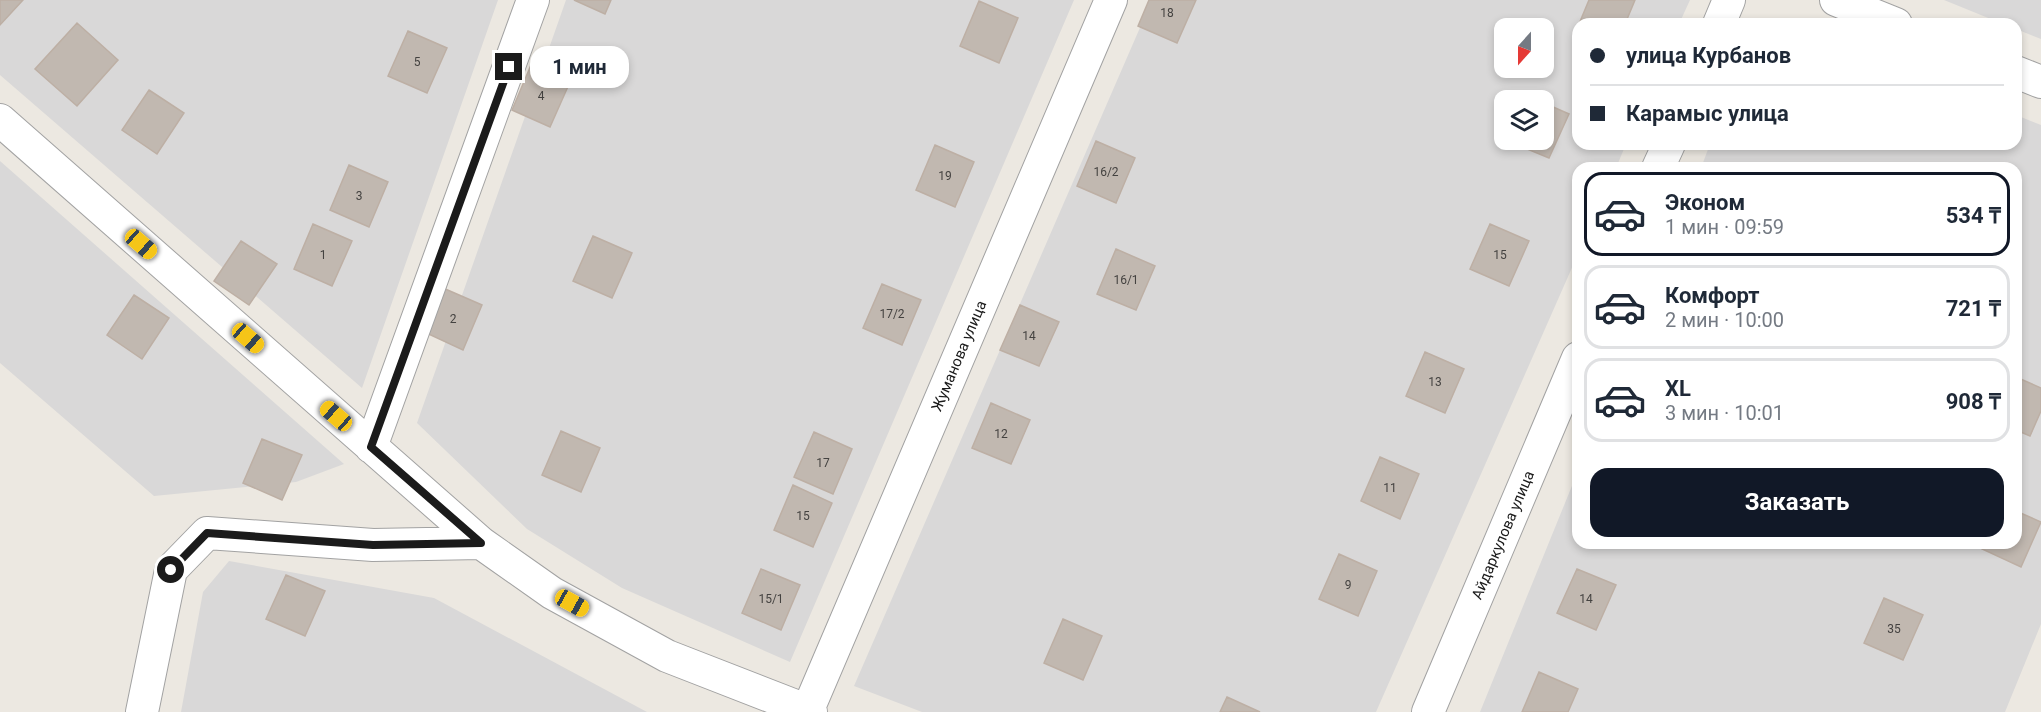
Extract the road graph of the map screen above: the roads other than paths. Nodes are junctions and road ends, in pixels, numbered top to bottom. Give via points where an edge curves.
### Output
1 (533, 0) edge
2 (1111, 0) edge
3 (1729, 0) edge
4 (1836, 0) edge
5 (1722, 18) edge
6 (1881, 18) edge
7 (2022, 74) edge
8 (2041, 82) edge
9 (0, 120) edge
10 (1572, 372) edge
11 (371, 447) junction
12 (481, 543) junction
13 (142, 712) edge
14 (808, 712) edge
15 (1428, 712) edge

1 - 11 street
2 - 14 street, Жуманова улица
3 - 5 street
4 - 6 street
7 - 8 street
9 - 11 street
10 - 15 street, Айдаркулова улица
11 - 12 street
12 - 13 street via 373,545 207,533 171,570
12 - 14 street via 552,593 667,656

